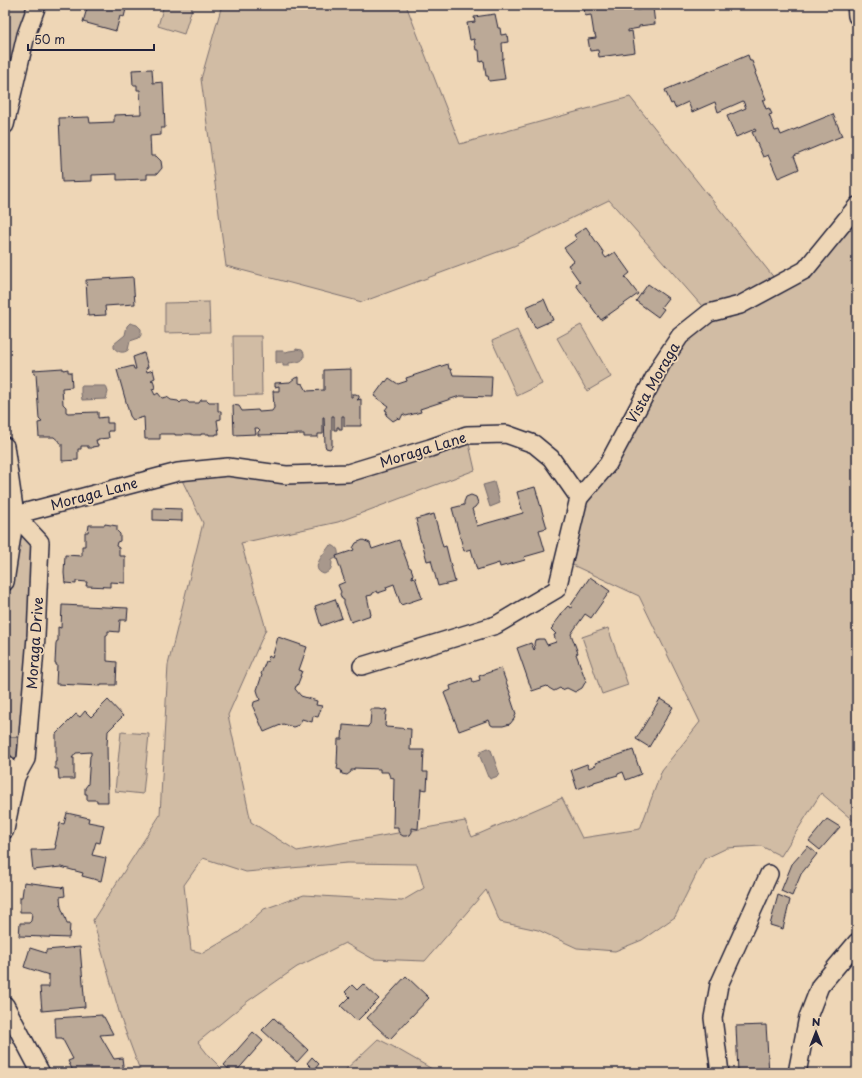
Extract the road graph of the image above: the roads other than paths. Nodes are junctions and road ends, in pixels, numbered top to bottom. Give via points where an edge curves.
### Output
1 (37, 5) edge
2 (856, 5) edge
3 (857, 16) edge
4 (5, 125) edge
5 (857, 206) edge
6 (5, 446) edge
7 (579, 498) junction
8 (15, 515) junction
9 (5, 582) edge
10 (362, 666) dead end
11 (5, 763) edge
12 (16, 778) junction
13 (5, 830) edge
14 (769, 874) dead end
15 (857, 942) edge
16 (5, 1005) edge
17 (41, 1073) edge
18 (720, 1073) edge
19 (797, 1073) edge

1 - 4 street via 26,35
2 - 3 street
5 - 7 street, Vista Moraga via 805,270 740,305 709,313 680,336 608,464
6 - 8 street
7 - 8 street, Moraga Lane via 551,458 534,444 506,434 467,436 348,473 286,475 228,467 178,472
7 - 10 street via 557,589 496,625
8 - 9 street
8 - 12 street, Moraga Drive via 40,542 36,637 26,759
11 - 12 street
12 - 13 street, Moraga Drive
14 - 18 street via 719,985 713,1018
15 - 19 street via 820,986 808,1017
16 - 17 street

